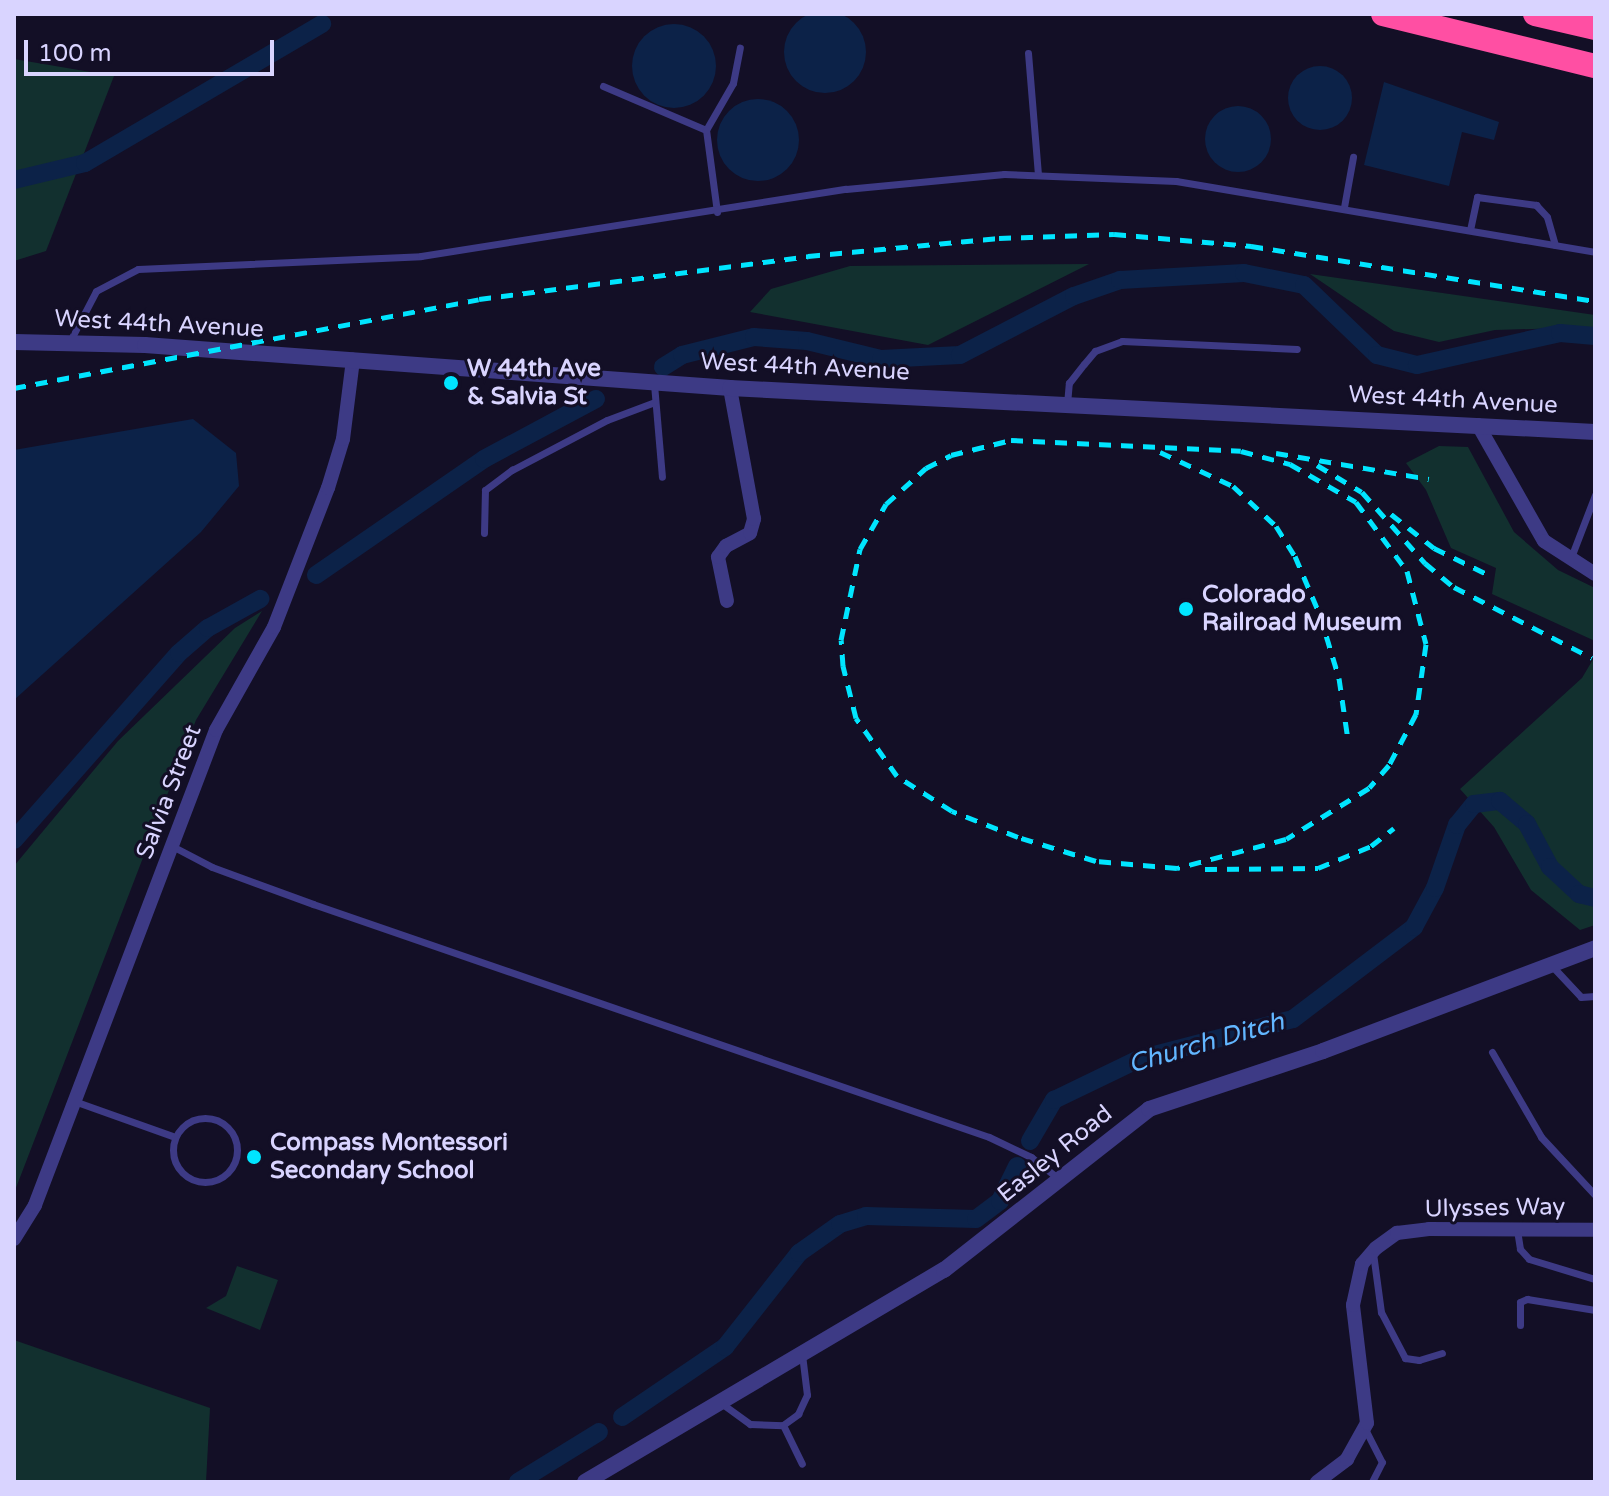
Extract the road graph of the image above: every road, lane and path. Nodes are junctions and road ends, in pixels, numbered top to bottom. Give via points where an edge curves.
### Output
1 (1383, 14) edge
2 (1535, 14) edge
3 (1595, 28) edge
4 (740, 48) dead end
5 (1028, 53) dead end
6 (1595, 66) edge
7 (603, 86) dead end
8 (706, 130) junction
9 (1353, 157) dead end
10 (1038, 175) junction
11 (1344, 207) junction
12 (717, 212) junction
13 (1470, 230) junction
14 (1555, 245) junction
15 (1595, 252) edge
16 (14, 342) edge
17 (69, 342) junction
18 (1297, 349) dead end
19 (353, 360) junction
20 (652, 382) junction
21 (730, 388) junction
22 (655, 402) junction
23 (1067, 404) junction
24 (1478, 425) junction
25 (1595, 432) edge
26 (662, 477) dead end
27 (1595, 495) edge
28 (484, 533) dead end
29 (1570, 560) junction
30 (1595, 574) edge
31 (727, 601) dead end
32 (172, 846) junction
33 (1595, 948) edge
34 (1550, 964) junction
35 (1595, 996) edge
36 (1492, 1052) dead end
37 (74, 1101) junction
38 (175, 1137) junction
39 (1060, 1181) junction
40 (1595, 1195) edge
41 (1517, 1230) junction
42 (1595, 1230) edge
43 (14, 1239) edge
44 (1373, 1252) junction
45 (1595, 1279) edge
46 (1595, 1310) edge
47 (1520, 1325) dead end
48 (802, 1352) junction
49 (1442, 1353) dead end
50 (719, 1401) junction
51 (783, 1425) junction
52 (1365, 1429) junction
53 (802, 1464) dead end
54 (585, 1482) edge
55 (1317, 1482) edge
56 (1372, 1482) edge

1 - 6 highway
2 - 3 highway
4 - 8 lane via 733,83
5 - 10 lane
7 - 8 lane
8 - 12 lane
9 - 11 lane
10 - 11 lane via 1176,181
10 - 12 lane via 861,187
11 - 13 lane
12 - 17 lane via 421,256 138,269 96,291
13 - 14 lane
13 - 14 lane via 1477,197 1536,205 1547,217
14 - 15 lane
16 - 17 street, West 44th Avenue
17 - 19 street, West 44th Avenue
18 - 23 lane via 1122,341 1095,351 1069,383
19 - 20 street, West 44th Avenue
19 - 32 street, Salvia Street via 343,439 328,488 274,627 222,717
20 - 21 street, West 44th Avenue
20 - 22 lane
21 - 23 street, West 44th Avenue
21 - 31 street via 754,519 750,533 718,557
22 - 26 lane
22 - 28 lane via 593,427 485,490
23 - 24 street, West 44th Avenue
24 - 25 street, West 44th Avenue
24 - 29 street via 1544,541
27 - 29 lane
29 - 30 street
32 - 37 street, Salvia Street
32 - 39 lane via 212,867 313,904 968,1129 1031,1157
33 - 34 street, Easley Road
34 - 35 lane via 1581,997
34 - 39 street, Easley Road via 1323,1051 1149,1109
36 - 40 lane via 1541,1137
37 - 38 lane
37 - 43 street, Salvia Street via 35,1205
38 - 38 lane via 176,1163 192,1179 219,1179 236,1160 236,1138 216,1119 190,1121
39 - 48 street, Easley Road via 944,1270
41 - 42 street, Ulysses Way
41 - 44 street, Ulysses Way via 1397,1233
41 - 45 lane via 1520,1249 1529,1259
44 - 49 lane via 1381,1312 1405,1358
44 - 52 street via 1362,1264 1353,1305 1367,1403
46 - 47 lane via 1527,1299 1520,1302
48 - 50 street, Easley Road
48 - 51 lane via 807,1395 798,1414
50 - 51 lane via 750,1424
50 - 54 street, Easley Road
51 - 53 lane
52 - 55 street via 1347,1459
52 - 56 lane via 1382,1462

